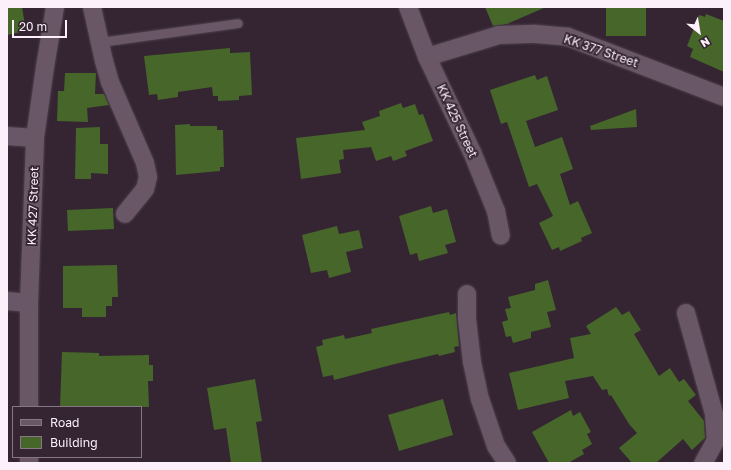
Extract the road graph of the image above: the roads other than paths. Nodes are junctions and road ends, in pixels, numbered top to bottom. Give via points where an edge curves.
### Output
1 (56, 7) edge
2 (92, 7) edge
3 (408, 7) edge
4 (238, 23) dead end
5 (100, 42) junction
6 (427, 57) junction
7 (724, 97) edge
8 (7, 136) edge
9 (35, 138) junction
10 (125, 214) dead end
11 (501, 236) dead end
12 (467, 294) dead end
13 (7, 301) edge
14 (29, 303) junction
15 (686, 313) dead end
16 (29, 406) edge
17 (507, 463) edge
18 (703, 463) edge

1 - 9 street, KK 427 Street
2 - 5 street
3 - 6 street, KK 425 Street
4 - 5 lane
5 - 10 street via 110,82 145,163 148,177 145,188
6 - 7 street, KK 377 Street via 499,35 536,34 568,37
6 - 11 street, KK 425 Street via 472,152 496,211
8 - 9 street
9 - 14 street, KK 427 Street
12 - 17 street via 467,319 480,399 496,446
13 - 14 street
14 - 16 street, KK 427 Street
15 - 18 street via 714,414 716,440

